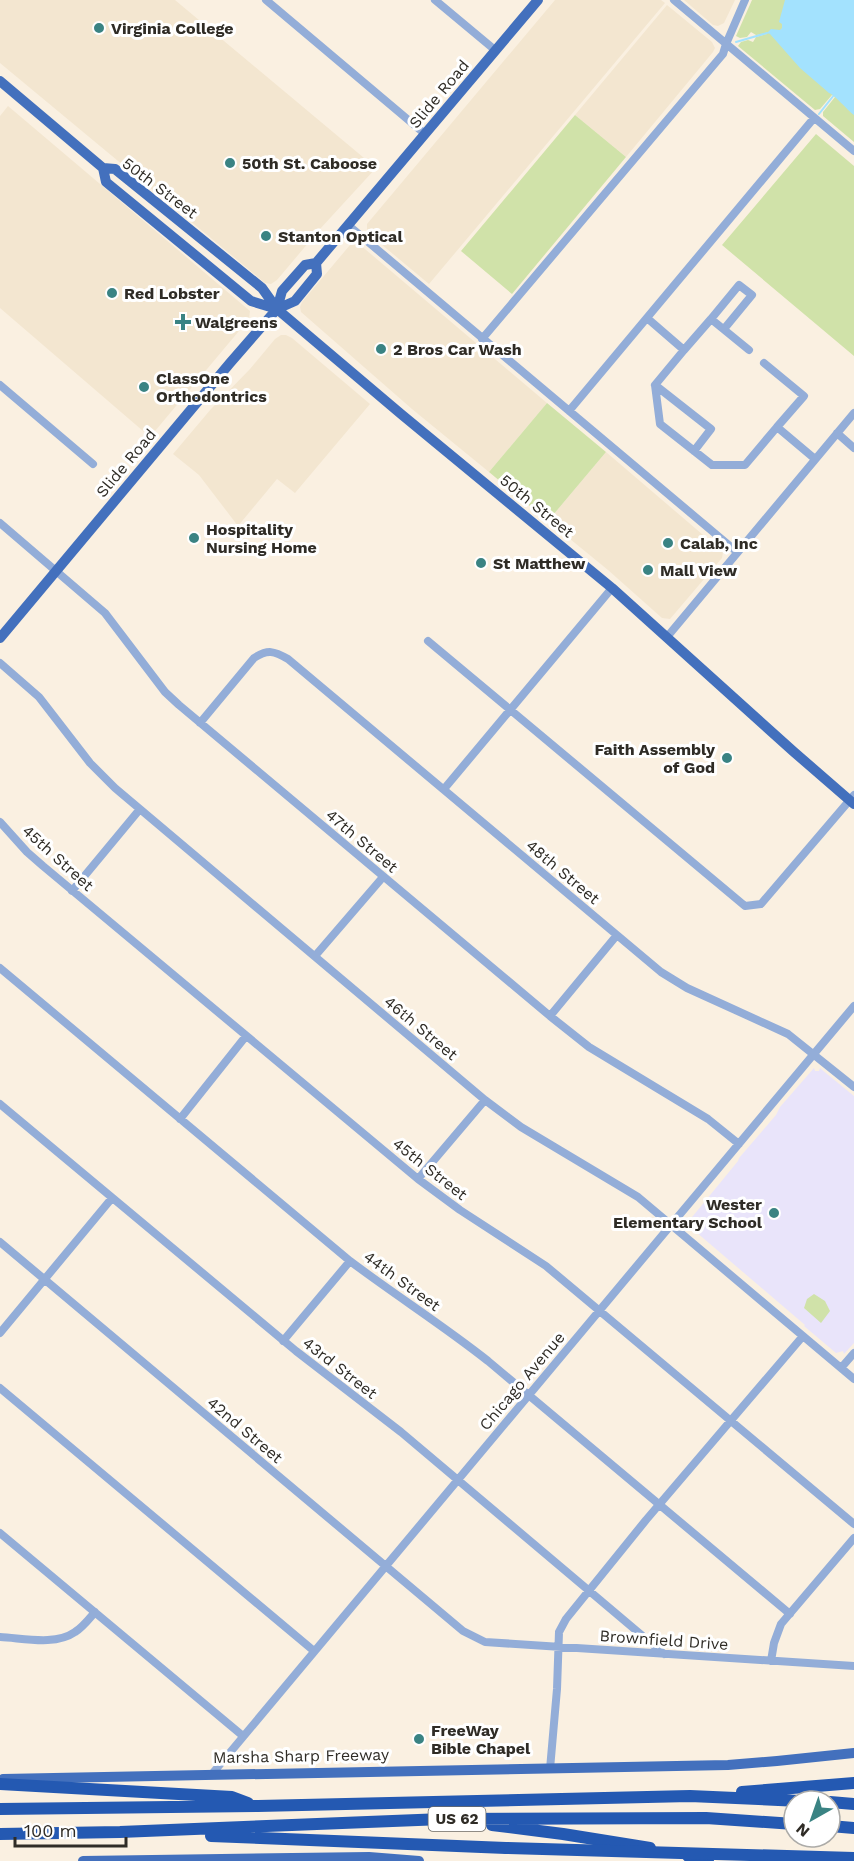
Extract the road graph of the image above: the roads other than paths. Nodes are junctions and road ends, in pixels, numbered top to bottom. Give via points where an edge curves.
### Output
1 (266, 0) edge
2 (435, 0) edge
3 (538, 0) edge
4 (674, 0) edge
5 (745, 0) edge
6 (726, 44) junction
7 (495, 50) junction
8 (0, 81) edge
9 (814, 118) junction
10 (425, 134) junction
11 (854, 151) edge
12 (103, 168) junction
13 (348, 225) junction
14 (316, 263) junction
15 (277, 309) junction
16 (647, 318) junction
17 (711, 319) junction
18 (724, 329) junction
19 (483, 339) junction
20 (684, 350) junction
21 (749, 350) dead end
22 (764, 363) dead end
23 (0, 385) edge
24 (655, 385) junction
25 (568, 411) junction
26 (854, 413) edge
27 (777, 427) junction
28 (837, 433) junction
29 (854, 447) edge
30 (694, 451) junction
31 (815, 459) junction
32 (93, 464) dead end
33 (0, 523) edge
34 (737, 552) junction
35 (56, 571) junction
36 (612, 588) junction
37 (667, 637) junction
38 (0, 638) edge
39 (428, 641) dead end
40 (0, 663) edge
41 (510, 710) junction
42 (200, 723) junction
43 (444, 789) junction
44 (852, 800) edge
45 (140, 809) junction
46 (0, 822) edge
47 (383, 877) junction
48 (72, 891) junction
49 (617, 935) junction
50 (315, 956) junction
51 (1, 970) edge
52 (854, 1006) edge
53 (550, 1017) junction
54 (246, 1036) junction
55 (814, 1054) junction
56 (854, 1088) edge
57 (485, 1100) junction
58 (0, 1104) edge
59 (180, 1119) junction
60 (739, 1144) junction
61 (418, 1179) junction
62 (112, 1198) junction
63 (671, 1224) junction
64 (0, 1242) edge
65 (350, 1261) junction
66 (45, 1280) junction
67 (599, 1310) junction
68 (0, 1333) edge
69 (803, 1336) junction
70 (283, 1341) junction
71 (854, 1353) edge
72 (841, 1368) junction
73 (854, 1379) edge
74 (0, 1388) edge
75 (528, 1395) junction
76 (731, 1421) junction
77 (457, 1480) junction
78 (660, 1505) junction
79 (854, 1524) edge
80 (0, 1533) edge
81 (854, 1538) edge
82 (386, 1566) junction
83 (589, 1591) junction
84 (96, 1612) junction
85 (790, 1614) junction
86 (0, 1637) edge
87 (473, 1637) joint
88 (559, 1647) junction
89 (314, 1651) junction
90 (664, 1654) junction
91 (771, 1661) junction
92 (854, 1666) edge
93 (243, 1736) junction
94 (854, 1753) edge
95 (550, 1769) junction
96 (212, 1774) junction
97 (0, 1781) edge
98 (854, 1783) edge
99 (690, 1796) junction
100 (782, 1800) edge
101 (258, 1806) junction
102 (0, 1809) edge
103 (443, 1819) junction
104 (782, 1823) edge
105 (120, 1832) junction
106 (0, 1834) edge
107 (854, 1858) edge
108 (82, 1861) edge
109 (419, 1861) edge
110 (708, 1861) edge

1 - 10 street
2 - 7 street
3 - 7 main road, Slide Road
4 - 6 street
5 - 6 street
6 - 9 street
6 - 19 street via 723,54
7 - 10 main road, Slide Road
8 - 12 main road, 50th Street
9 - 11 street
9 - 16 street
10 - 13 main road, Slide Road
12 - 15 main road, 50th Street via 115,169 196,234 262,288
12 - 15 main road, 50th Street via 106,182 251,301
13 - 14 main road, Slide Road
13 - 19 street
14 - 15 main road, Slide Road via 305,264 282,291
14 - 15 main road, Slide Road via 317,274 295,302
15 - 35 main road, Slide Road
15 - 36 main road, 50th Street
16 - 20 street
16 - 25 street
17 - 18 street
17 - 18 street via 739,285 752,296
17 - 20 street
18 - 21 street
19 - 25 street
20 - 24 street
22 - 27 street via 804,396
23 - 32 street
24 - 30 street via 660,424
24 - 30 street via 711,429
25 - 34 street
26 - 28 street
27 - 30 street via 745,465 712,465
27 - 31 street
28 - 29 street
28 - 31 street
31 - 34 street
33 - 35 street, 47th Street
34 - 37 street
35 - 38 main road, Slide Road
35 - 42 street, 47th Street via 105,613 165,692
36 - 37 main road, 50th Street
36 - 41 street
37 - 44 main road, 50th Street via 797,756
39 - 41 street
40 - 45 street, 46th Street via 39,697 100,775
41 - 43 street
41 - 44 street via 745,906 761,904
42 - 43 street, 48th Street via 254,658 264,652 279,654
42 - 47 street, 47th Street
43 - 49 street, 48th Street
45 - 48 street
45 - 50 street, 46th Street
46 - 48 street, 45th Street
47 - 50 street
47 - 53 street, 47th Street
48 - 54 street, 45th Street
49 - 53 street
49 - 55 street, 48th Street via 675,981 788,1034
50 - 57 street, 46th Street
51 - 59 street, 44th Street
52 - 55 street, Chicago Avenue
53 - 60 street, 47th Street via 589,1047 708,1119
54 - 59 street
54 - 61 street, 45th Street
55 - 56 street, 48th Street
55 - 60 street, Chicago Avenue
57 - 61 street
57 - 63 street, 46th Street via 521,1127 638,1197
58 - 62 street, 43rd Street
59 - 65 street, 44th Street
60 - 63 street, Chicago Avenue
61 - 67 street, 45th Street via 546,1266
62 - 66 street
62 - 70 street, 43rd Street
63 - 67 street, Chicago Avenue
63 - 69 street, 46th Street
64 - 66 street, 42nd Street
65 - 70 street
65 - 75 street, 44th Street via 462,1341
66 - 68 street
66 - 82 street, 42nd Street
67 - 75 street, Chicago Avenue
67 - 76 street, 45th Street
69 - 72 street, 46th Street
69 - 76 street
70 - 77 street, 43rd Street
71 - 72 street
72 - 73 street, 46th Street
74 - 89 street
75 - 77 street, Chicago Avenue
75 - 78 street, 44th Street
76 - 78 street
76 - 79 street, 45th Street
77 - 82 street, Chicago Avenue
77 - 83 street, 43rd Street
78 - 83 street
78 - 85 street, 44th Street
80 - 84 street
81 - 85 street
82 - 87 street, 42nd Street
82 - 89 street, Chicago Avenue
83 - 88 street via 559,1632
83 - 90 street, 43rd Street
84 - 86 street via 66,1636
84 - 93 street
85 - 91 street via 776,1634
87 - 88 street, Brownfield Drive via 485,1642
88 - 90 street, Brownfield Drive
88 - 95 street
89 - 93 street, Chicago Avenue
90 - 91 street, Brownfield Drive
91 - 92 street, Brownfield Drive
93 - 96 street, Chicago Avenue
94 - 95 main road, Marsha Sharp Freeway via 728,1765
95 - 96 main road, Marsha Sharp Freeway
96 - 97 main road, Marsha Sharp Freeway
97 - 101 highway via 232,1797
98 - 99 highway
99 - 100 highway, US 62
99 - 101 highway, US 62
101 - 102 highway, US 62
103 - 104 highway, US 62 via 706,1818
103 - 105 highway, US 62
103 - 110 highway via 563,1834
105 - 106 highway, US 62
105 - 107 highway, bridge
108 - 109 main road via 357,1857

